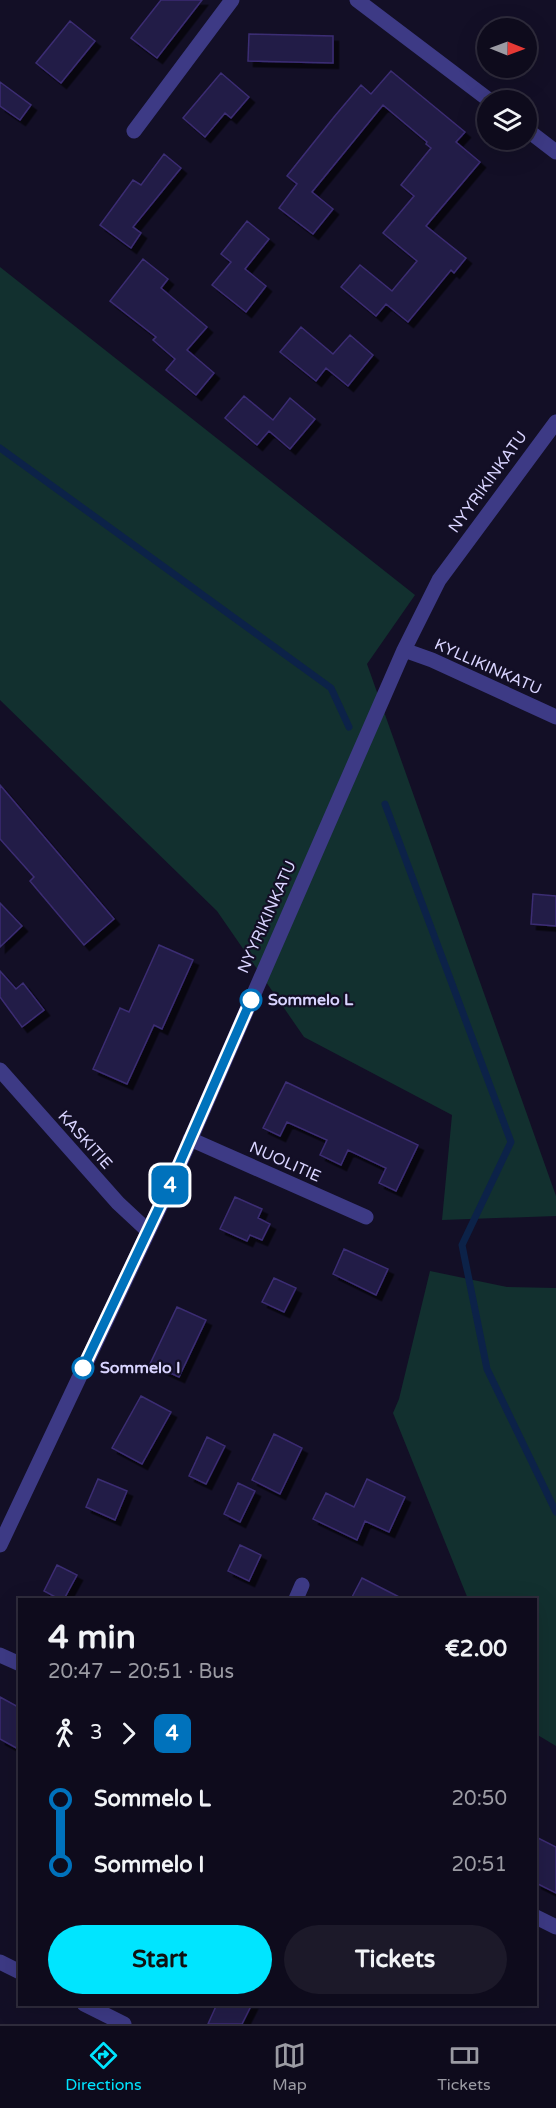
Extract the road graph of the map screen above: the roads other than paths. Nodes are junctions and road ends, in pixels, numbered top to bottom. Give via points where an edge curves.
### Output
1 (232, 0) edge
2 (357, 0) edge
3 (477, 91) edge
4 (134, 131) dead end
5 (537, 137) edge
6 (556, 152) edge
7 (556, 422) edge
8 (404, 650) junction
9 (556, 717) edge
10 (0, 1070) edge
11 (190, 1139) junction
12 (366, 1217) dead end
13 (147, 1230) junction
14 (6, 1516) edge
15 (0, 1545) edge
16 (0, 1655) edge
17 (18, 1663) edge
18 (537, 1918) edge
19 (556, 1927) edge
20 (0, 1962) edge
21 (18, 1971) edge
22 (88, 2006) edge
23 (124, 2024) edge

1 - 4 street
2 - 3 street
5 - 6 street
7 - 8 street, NYYRIKINKATU via 439,580
8 - 9 street, KYLLIKINKATU
8 - 11 street, NYYRIKINKATU
10 - 13 street, KASKITIE via 118,1203
11 - 12 street, NUOLITIE
11 - 13 street, NYYRIKINKATU
13 - 14 street, NYYRIKINKATU
14 - 15 street, NYYRIKINKATU
16 - 17 street
18 - 19 street
20 - 21 street
22 - 23 street

